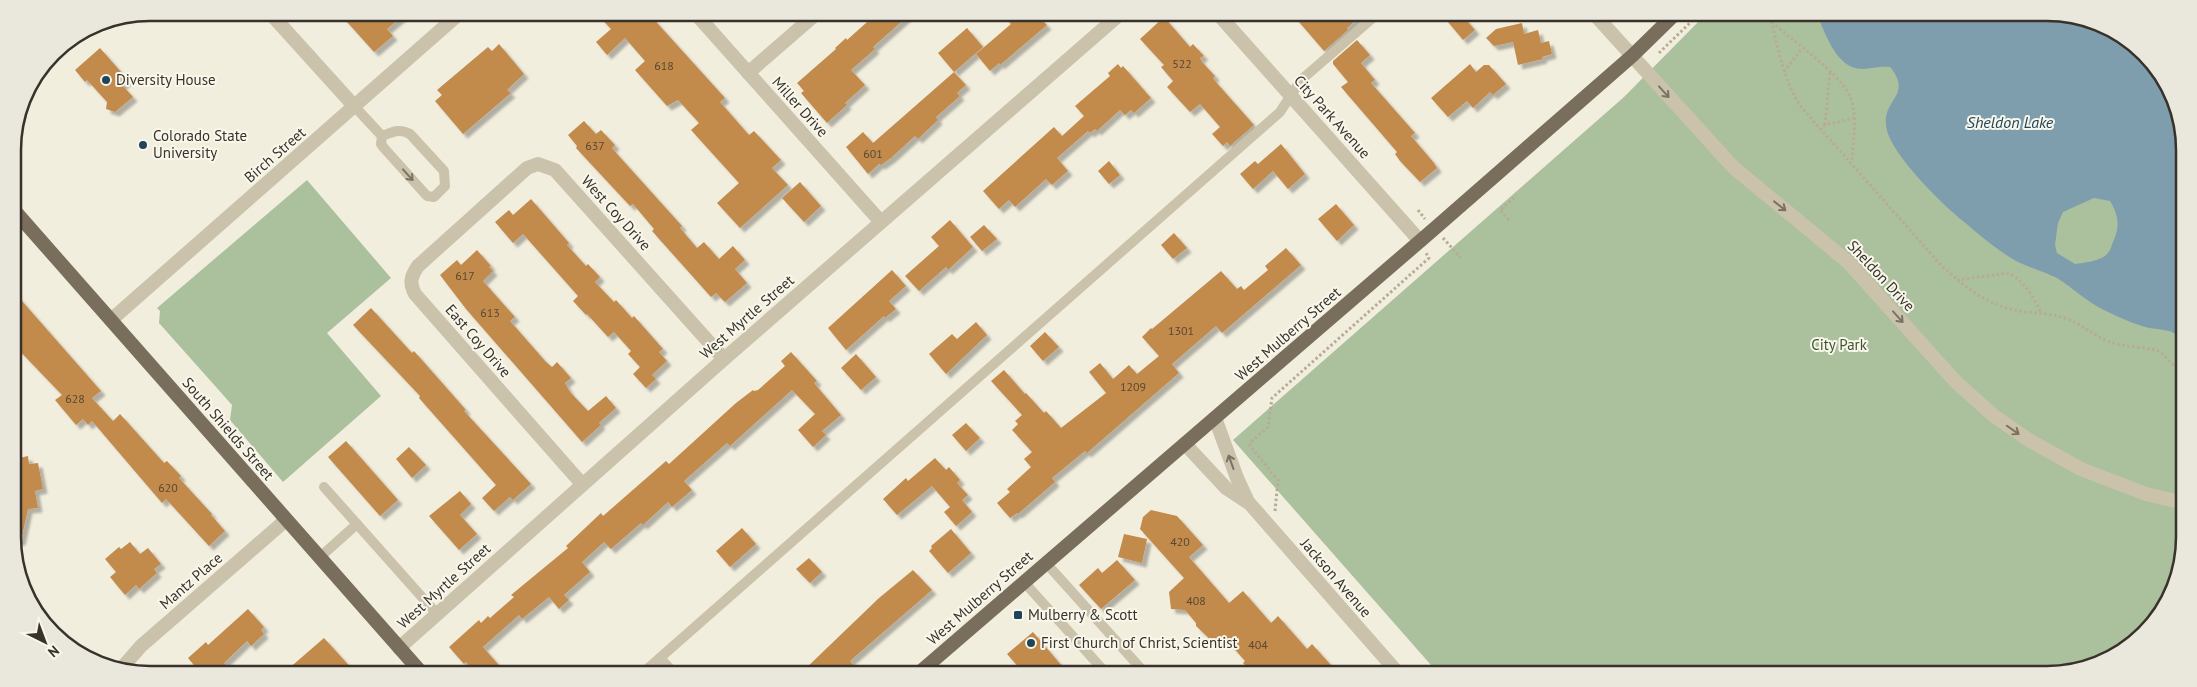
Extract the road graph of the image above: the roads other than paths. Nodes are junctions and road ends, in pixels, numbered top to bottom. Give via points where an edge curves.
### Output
1 (1112, 21) edge
2 (1225, 21) edge
3 (1369, 21) edge
4 (1601, 21) edge
5 (1668, 21) edge
6 (278, 22) edge
7 (450, 22) edge
8 (703, 22) edge
9 (807, 22) edge
10 (1632, 56) junction
11 (748, 73) junction
12 (1291, 96) junction
13 (355, 107) junction
14 (382, 136) junction
15 (22, 219) edge
16 (469, 220) joint
17 (881, 222) junction
18 (1420, 241) junction
19 (111, 320) junction
20 (724, 359) junction
21 (1216, 418) junction
22 (1185, 444) junction
23 (582, 484) junction
24 (324, 487) dead end
25 (2176, 501) edge
26 (1250, 504) junction
27 (286, 520) junction
28 (357, 524) junction
29 (319, 558) junction
30 (1046, 563) junction
31 (1024, 582) junction
32 (437, 614) junction
33 (399, 648) junction
34 (660, 658) junction
35 (126, 663) edge
36 (1138, 665) edge
37 (1391, 665) edge
38 (415, 666) edge
39 (651, 666) edge
40 (667, 666) edge
41 (927, 666) edge
42 (1099, 666) edge

1 - 17 street, West Myrtle Street
2 - 12 street, City Park Avenue
3 - 12 lane via 1301,80
4 - 10 street, Sheldon Drive
5 - 10 main road, West Mulberry Street
6 - 13 street
7 - 13 street, Birch Street
8 - 11 street, Miller Drive
9 - 11 street
10 - 18 main road, West Mulberry Street
10 -> 25 street, Sheldon Drive via 1733,167 1848,262 1956,382 1994,416 2081,469 2146,494
11 - 17 street, Miller Drive
12 - 18 street, City Park Avenue
12 - 34 lane via 1280,112
13 - 14 lane
13 - 19 street, Birch Street
14 -> 14 lane via 381,144 427,196 434,197 445,186 444,171 410,134 395,130
15 - 19 main road, South Shields Street
16 - 20 street, West Coy Drive via 527,168 538,164 550,166
16 - 23 street, East Coy Drive via 418,266 412,276 412,288
17 - 20 street, West Myrtle Street
18 - 21 main road, West Mulberry Street
19 - 27 main road, South Shields Street
20 - 23 street, West Myrtle Street
21 - 22 main road, West Mulberry Street
26 -> 21 street, Jackson Avenue via 1236,478
22 - 26 street, Jackson Avenue via 1226,488
22 - 30 main road, West Mulberry Street
23 - 32 street, West Myrtle Street
24 - 28 lane
26 - 37 street, Jackson Avenue
27 - 29 main road, South Shields Street
27 - 35 street, Mantz Place via 141,646
28 - 29 lane
28 - 32 lane
29 - 33 main road, South Shields Street
30 - 31 main road, West Mulberry Street
30 - 36 lane
31 - 41 main road, West Mulberry Street
31 - 42 lane
32 - 33 street, West Myrtle Street
33 - 38 main road, South Shields Street
34 - 39 lane
34 - 40 lane

